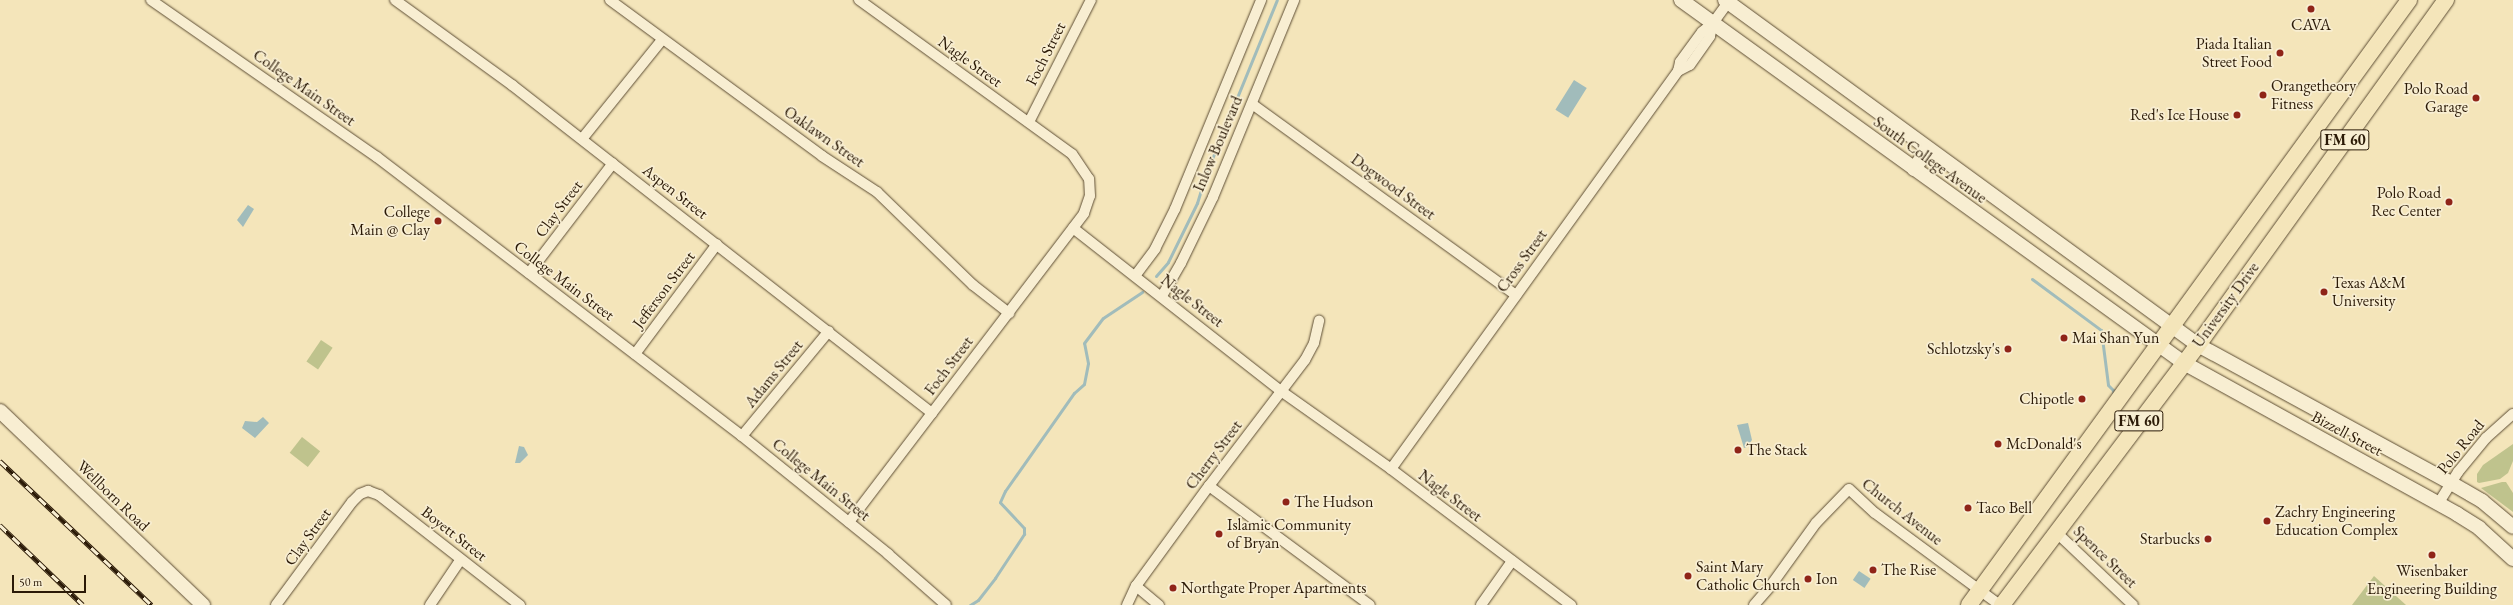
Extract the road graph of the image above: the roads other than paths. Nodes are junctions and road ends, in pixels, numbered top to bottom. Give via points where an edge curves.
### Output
1 (150, 0) edge
2 (395, 0) edge
3 (610, 0) edge
4 (859, 0) edge
5 (1091, 0) edge
6 (1261, 0) edge
7 (1294, 0) edge
8 (1681, 0) edge
9 (2409, 0) edge
10 (2446, 0) edge
11 (1727, 1) edge
12 (162, 3) edge
13 (1713, 23) junction
14 (662, 40) junction
15 (1252, 104) junction
16 (1028, 122) junction
17 (582, 139) junction
18 (1928, 149) junction
19 (613, 163) junction
20 (1914, 169) junction
21 (1073, 228) junction
22 (717, 244) junction
23 (528, 273) junction
24 (1136, 276) junction
25 (1516, 295) junction
26 (1162, 296) junction
27 (1009, 312) junction
28 (1319, 321) dead end
29 (2172, 327) junction
30 (829, 331) junction
31 (2198, 345) junction
32 (2159, 346) junction
33 (635, 354) junction
34 (2184, 362) junction
35 (1281, 390) junction
36 (0, 411) edge
37 (932, 413) junction
38 (2513, 414) edge
39 (742, 436) junction
40 (1391, 469) junction
41 (2451, 483) junction
42 (1209, 486) junction
43 (368, 491) joint
44 (2438, 504) junction
45 (849, 522) junction
46 (2513, 527) edge
47 (2056, 532) junction
48 (460, 559) junction
49 (2513, 559) edge
50 (1512, 561) junction
51 (1136, 586) junction
52 (1980, 590) junction
53 (939, 603) edge
54 (203, 605) edge
55 (276, 605) edge
56 (430, 605) edge
57 (520, 605) edge
58 (1127, 605) edge
59 (1159, 605) edge
60 (1370, 605) edge
61 (1481, 605) edge
62 (1571, 605) edge
63 (1754, 605) edge
64 (1969, 605) edge
65 (2001, 605) edge
66 (2133, 605) edge

1 - 12 street, College Main Street
2 - 17 street, Aspen Street via 434,26
3 - 14 street, Oaklawn Street
4 - 16 street, Nagle Street
5 - 16 street, Foch Street
6 - 24 street, Inlow Boulevard via 1175,209 1155,249
7 - 15 street, Inlow Boulevard
8 - 13 main road, South College Avenue
9 - 29 main road, University Drive / FM 60
10 - 31 main road, University Drive / FM 60
11 - 13 street, Cross Street
11 - 18 main road, South College Avenue
12 - 23 street, College Main Street via 377,157
13 - 20 main road, South College Avenue
13 - 25 street, Cross Street via 1710,36 1690,65 1678,71
14 - 17 street
14 - 27 street, Oaklawn Street via 822,156 877,192 973,285
15 - 25 street, Dogwood Street
15 - 26 street, Inlow Boulevard via 1196,234
16 - 21 street, Nagle Street via 1072,154 1089,179 1090,196 1084,213
17 - 19 street, Aspen Street
18 - 20 main road
18 - 29 main road, South College Avenue
19 - 22 street, Aspen Street
19 - 23 street, Clay Street
20 - 32 main road, South College Avenue
21 - 24 street, Nagle Street
21 - 27 street, Foch Street
22 - 30 street, Aspen Street
22 - 33 street, Jefferson Street
23 - 33 street, College Main Street
24 - 26 street, Nagle Street
25 - 40 street, Cross Street
26 - 35 street, Nagle Street
27 - 37 street, Foch Street
28 - 35 street, Cherry Street via 1314,343 1305,360
29 - 31 main road, South College Avenue
29 - 32 main road, University Drive / FM 60
30 - 37 street, Aspen Street
30 - 39 street, Adams Street
31 - 34 main road, University Drive / FM 60
31 - 41 main road, Bizzell Street
32 - 34 main road, Bizzell Street
32 - 52 main road, University Drive / FM 60
33 - 39 street, College Main Street
34 - 44 main road, Bizzell Street
34 - 47 main road, University Drive / FM 60
35 - 40 street, Nagle Street
35 - 42 street, Cherry Street
36 - 54 main road, Wellborn Road
37 - 45 street, Foch Street
38 - 41 street, Polo Road via 2486,438
39 - 45 street, College Main Street
40 - 50 street, Nagle Street
41 - 44 street, Polo Road
41 - 46 main road, Bizzell Street via 2482,502
42 - 51 street, Cherry Street
42 - 60 street
43 - 48 street, Boyett Street via 379,495
43 - 55 street, Clay Street via 360,494 352,502
44 - 49 main road, Bizzell Street via 2479,528
45 - 53 street, College Main Street
47 - 65 main road, University Drive / FM 60
47 - 66 street, Spence Street
48 - 56 street
48 - 57 street, Boyett Street
50 - 61 street
50 - 62 street, Nagle Street
51 - 58 street, Cherry Street
51 - 59 street
52 - 63 street, Church Avenue via 1875,513 1849,489 1816,523
52 - 64 main road, University Drive / FM 60
52 - 65 street, Church Avenue

